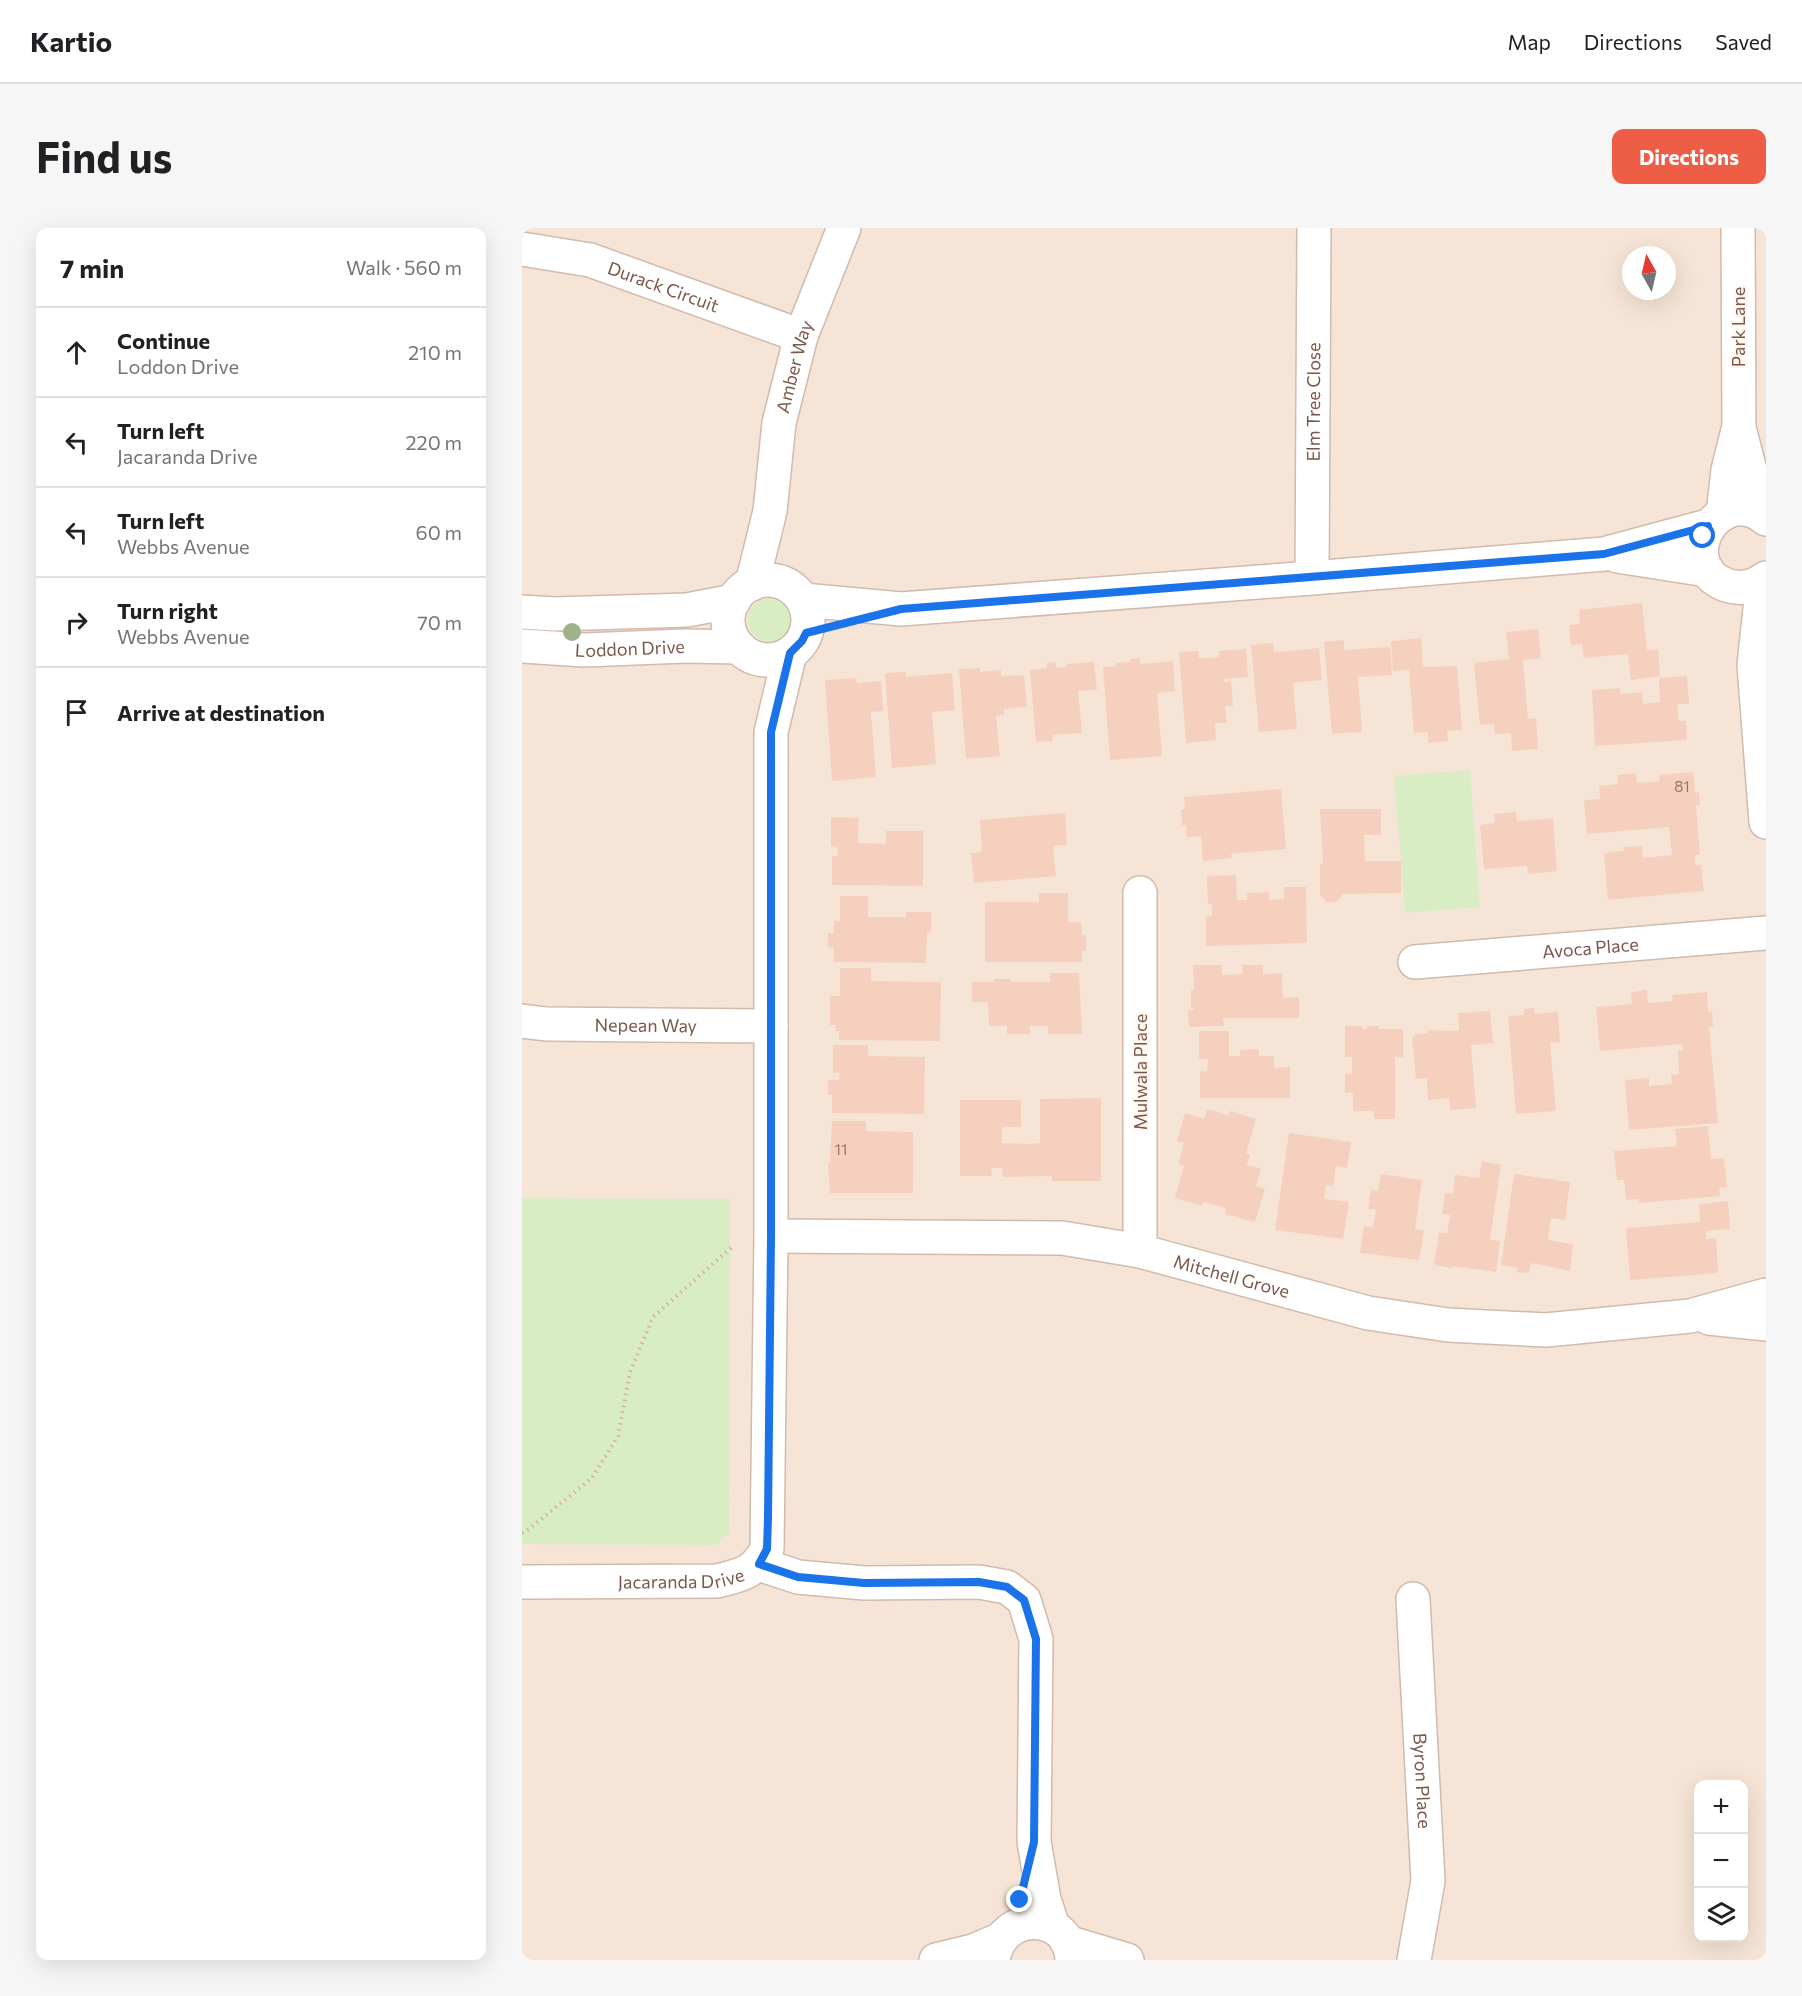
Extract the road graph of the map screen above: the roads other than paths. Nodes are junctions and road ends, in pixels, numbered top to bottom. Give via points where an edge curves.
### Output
1 (844, 228) edge
2 (1314, 228) edge
3 (1738, 228) edge
4 (522, 249) edge
5 (801, 336) junction
6 (1739, 426) junction
7 (770, 511) junction
8 (1764, 518) edge
9 (1716, 520) junction
10 (1604, 554) junction
11 (1312, 578) junction
12 (1719, 578) junction
13 (1765, 579) edge
14 (743, 592) junction
15 (796, 593) junction
16 (901, 609) junction
17 (522, 612) edge
18 (798, 643) junction
19 (522, 646) edge
20 (744, 651) junction
21 (1754, 665) junction
22 (771, 732) junction
23 (1766, 822) edge
24 (1140, 893) dead end
25 (1766, 933) edge
26 (1415, 962) dead end
27 (522, 1021) edge
28 (771, 1026) junction
29 (771, 1236) junction
30 (1140, 1251) junction
31 (1766, 1296) edge
32 (1690, 1316) junction
33 (1766, 1317) edge
34 (1766, 1324) edge
35 (759, 1564) junction
36 (522, 1582) edge
37 (1413, 1599) dead end
38 (1034, 1842) junction
39 (1001, 1943) edge
40 (1064, 1943) edge
41 (936, 1960) edge
42 (1127, 1960) edge
43 (1414, 1960) edge

1 - 5 street, Amber Way
2 - 11 street, Elm Tree Close
3 - 6 street, Park Lane
4 - 5 street, Durack Circuit via 590,260
5 - 7 street, Amber Way via 779,423
6 - 8 street, Park Lane
6 - 9 street, Park Lane
7 - 14 street, Amber Way
7 - 15 street, Amber Way
8 - 9 street via 1733,510
9 - 10 street
9 - 12 street, Park Lane via 1703,536 1701,548 1702,559
10 - 11 street
10 - 12 street
11 - 16 street
12 - 13 street via 1742,588
12 - 21 street, Park Lane
13 - 21 street
14 - 15 street via 764,580 777,581
14 - 17 street, Loddon Drive via 687,610
14 - 20 street via 729,612 729,625 732,637
15 - 16 street
15 - 18 street via 807,610
16 - 18 street
18 - 20 street via 770,660
18 - 22 street, Jacaranda Drive
19 - 20 street, Loddon Drive via 584,650 685,646
20 - 22 street, Jacaranda Drive
21 - 23 street
22 - 28 street, Jacaranda Drive
24 - 30 street, Mulwala Place
25 - 26 street, Avoca Place
27 - 28 street, Nepean Way
28 - 29 street, Jacaranda Drive
29 - 30 street, Mitchell Grove via 1062,1238
29 - 35 street, Jacaranda Drive via 767,1549
30 - 32 street, Mitchell Grove via 1368,1313 1448,1325 1546,1330
31 - 32 street, Mitchell Grove
31 - 33 street
32 - 34 street, Mitchell Grove
35 - 36 street, Jacaranda Drive via 743,1575 717,1581
35 - 38 street via 798,1577 853,1582 979,1582 1007,1587 1024,1600 1036,1639
37 - 43 street, Byron Place via 1428,1881
38 - 39 street
38 - 40 street via 1044,1899
39 - 40 street via 1032,1922
39 - 41 street
40 - 42 street

